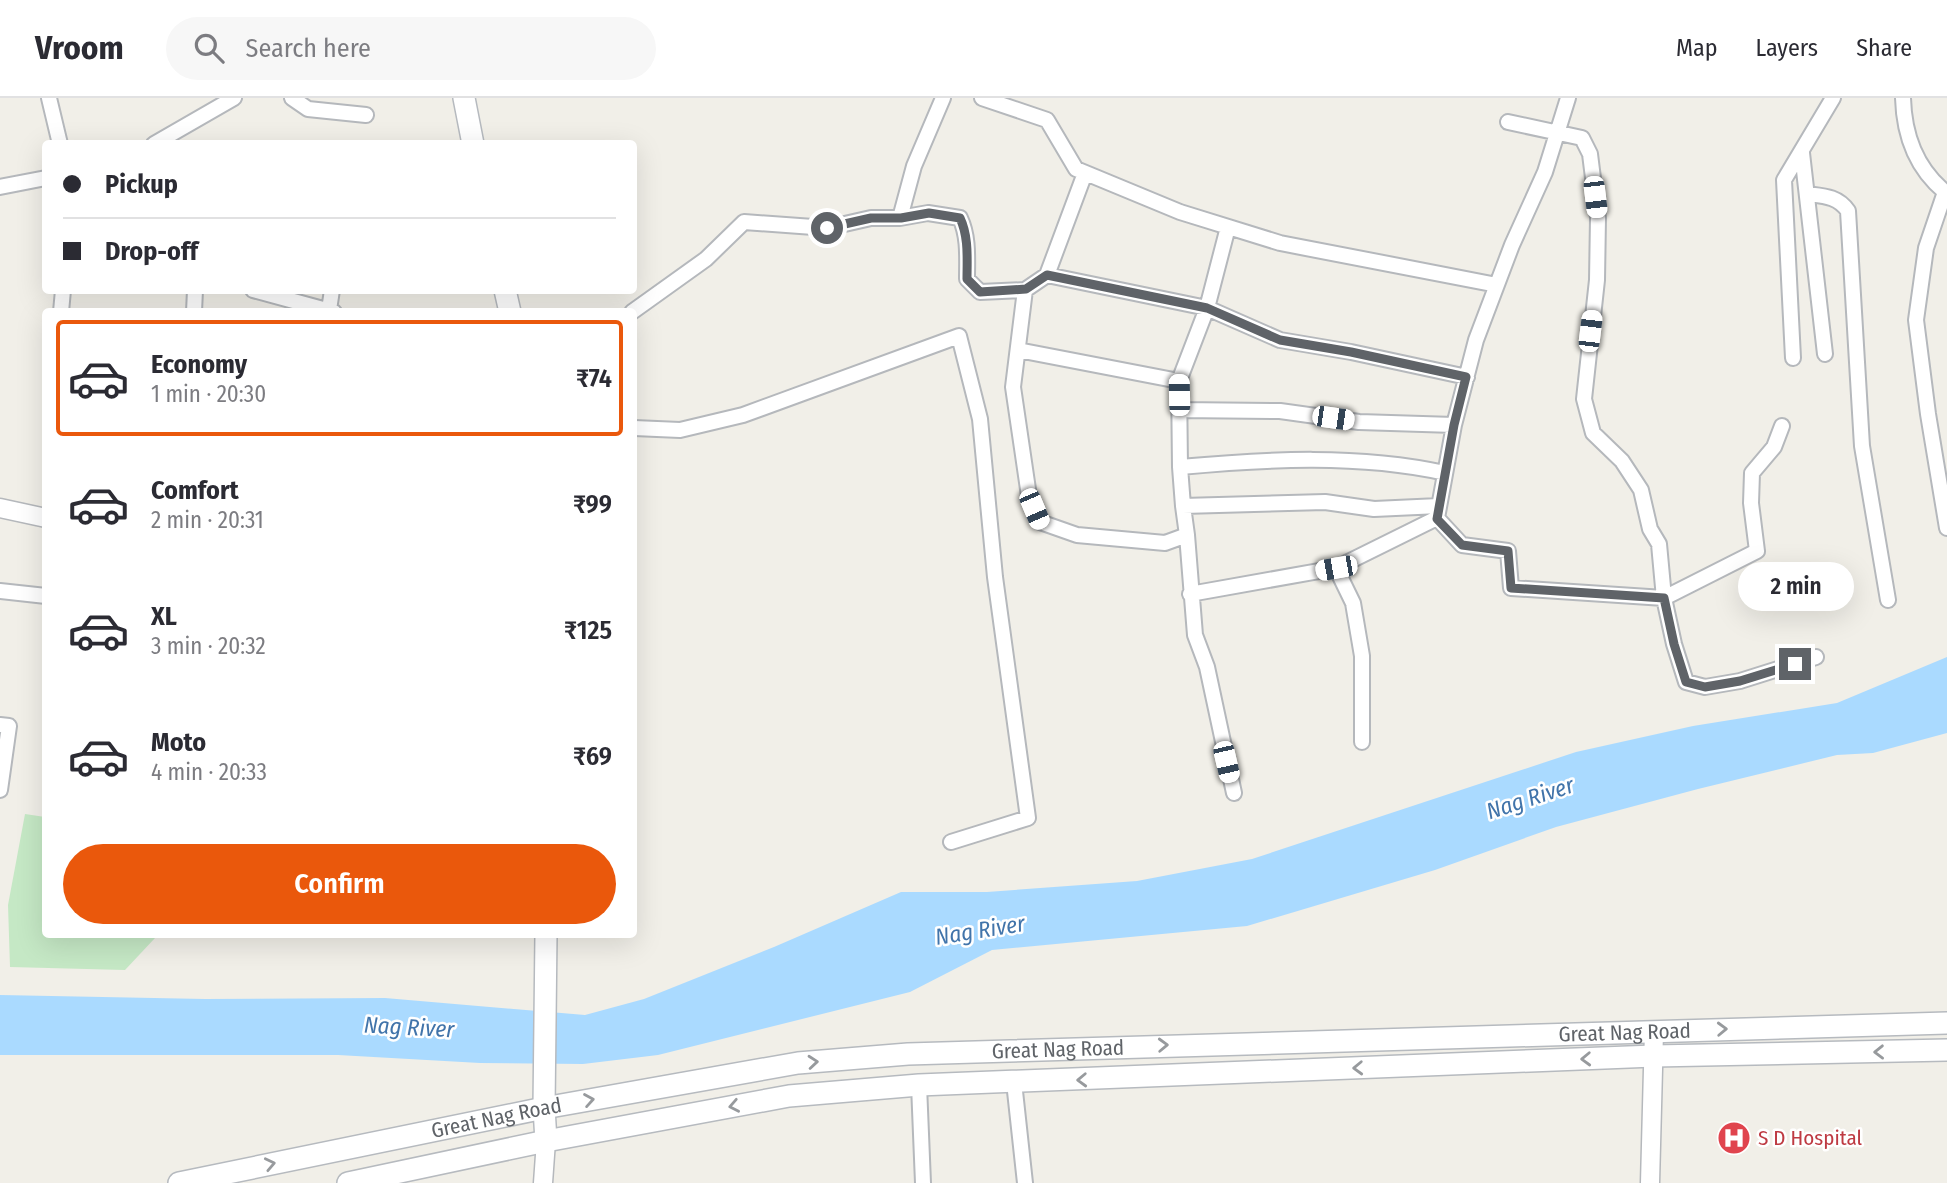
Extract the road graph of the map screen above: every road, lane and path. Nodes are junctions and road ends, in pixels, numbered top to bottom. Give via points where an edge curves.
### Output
1 (49, 98) edge
2 (234, 98) edge
3 (292, 98) edge
4 (464, 98) edge
5 (943, 98) edge
6 (982, 98) edge
7 (1568, 98) edge
8 (1833, 98) edge
9 (1903, 98) edge
10 (366, 115) dead end
11 (1508, 122) dead end
12 (1557, 132) junction
13 (175, 139) edge
14 (59, 140) edge
15 (472, 140) edge
16 (1802, 153) junction
17 (1085, 173) junction
18 (42, 180) edge
19 (0, 187) edge
20 (1946, 192) edge
21 (1807, 194) junction
22 (901, 218) junction
23 (1228, 227) junction
24 (1047, 275) junction
25 (1497, 285) junction
26 (1026, 289) junction
27 (268, 294) edge
28 (321, 308) edge
29 (637, 308) edge
30 (1207, 308) junction
31 (1018, 350) junction
32 (1825, 354) dead end
33 (1793, 358) dead end
34 (1466, 377) junction
35 (1179, 381) junction
36 (1179, 410) junction
37 (1454, 425) junction
38 (1782, 426) dead end
39 (637, 428) edge
40 (1180, 467) junction
41 (1445, 473) junction
42 (1183, 506) junction
43 (0, 508) edge
44 (1438, 512) junction
45 (42, 517) edge
46 (1947, 528) edge
47 (1187, 535) junction
48 (1336, 568) junction
49 (0, 591) edge
50 (1190, 594) junction
51 (42, 596) edge
52 (1664, 598) junction
53 (1888, 600) dead end
54 (1816, 657) dead end
55 (0, 725) edge
56 (1362, 743) dead end
57 (0, 790) edge
58 (1234, 793) dead end
59 (951, 842) dead end
60 (546, 938) edge
61 (1947, 1023) edge
62 (1654, 1031) junction
63 (1947, 1050) edge
64 (1654, 1056) junction
65 (1014, 1083) junction
66 (919, 1085) junction
67 (544, 1108) junction
68 (546, 1141) junction
69 (179, 1183) edge
70 (348, 1183) edge
71 (543, 1183) edge
72 (923, 1183) edge
73 (1025, 1183) edge
74 (1650, 1183) edge

1 - 14 street
2 - 13 street
3 - 10 street via 308,109
4 - 15 main road
5 - 22 street via 914,166
6 - 17 street via 1046,120 1076,169
7 - 12 street
8 - 16 street
9 - 20 street via 1904,121 1915,155 1929,179
11 - 12 street
12 - 25 street
12 - 52 street via 1582,138 1590,154 1598,218 1597,280 1584,399 1593,433 1622,461 1641,490 1658,544
16 - 21 street
16 - 33 street via 1784,180
17 - 23 street
17 - 24 street
18 - 19 street
20 - 46 street via 1926,248 1916,320
21 - 32 street
21 - 53 street via 1830,197 1848,211 1862,446
22 - 26 street via 929,213 960,218 967,245 967,279 980,292
22 - 29 street via 871,218 827,228 744,222 706,259
23 - 25 street via 1280,243
23 - 30 street
24 - 26 street
24 - 30 street
25 - 34 street
26 - 31 street
27 - 28 street
30 - 34 street via 1280,340
30 - 35 street
31 - 35 street
31 - 47 street via 1013,387 1029,496 1040,522 1077,535 1165,543
34 - 37 street
35 - 36 street
36 - 37 street via 1280,411 1359,422
36 - 40 street
37 - 41 street
38 - 52 street via 1774,447 1752,473 1757,551
39 - 59 street via 680,430 743,415 959,336 980,419 995,577 1028,818
40 - 41 street via 1324,460
40 - 42 street
41 - 44 street
42 - 44 street via 1325,502
42 - 47 street
43 - 45 street
44 - 48 street
44 - 52 street via 1462,545 1508,551 1511,588
47 - 50 street
48 - 50 street
48 - 56 street via 1353,603 1362,656
49 - 51 street
50 - 58 street via 1195,635 1207,667
52 - 54 street via 1686,682 1705,687 1740,681
55 - 57 street via 9,726
60 - 67 main road
62 -> 61 main road, Great Nag Road
62 - 64 street
67 -> 62 main road, Great Nag Road via 798,1063 908,1054
63 -> 64 main road, Great Nag Road
64 -> 65 main road, Great Nag Road
64 - 74 street
65 - 66 main road, Great Nag Road
65 - 73 street
66 -> 68 main road, Great Nag Road via 789,1096
66 - 72 street
67 - 68 main road
69 -> 67 main road, Great Nag Road
68 - 70 main road, Great Nag Road
68 - 71 street

